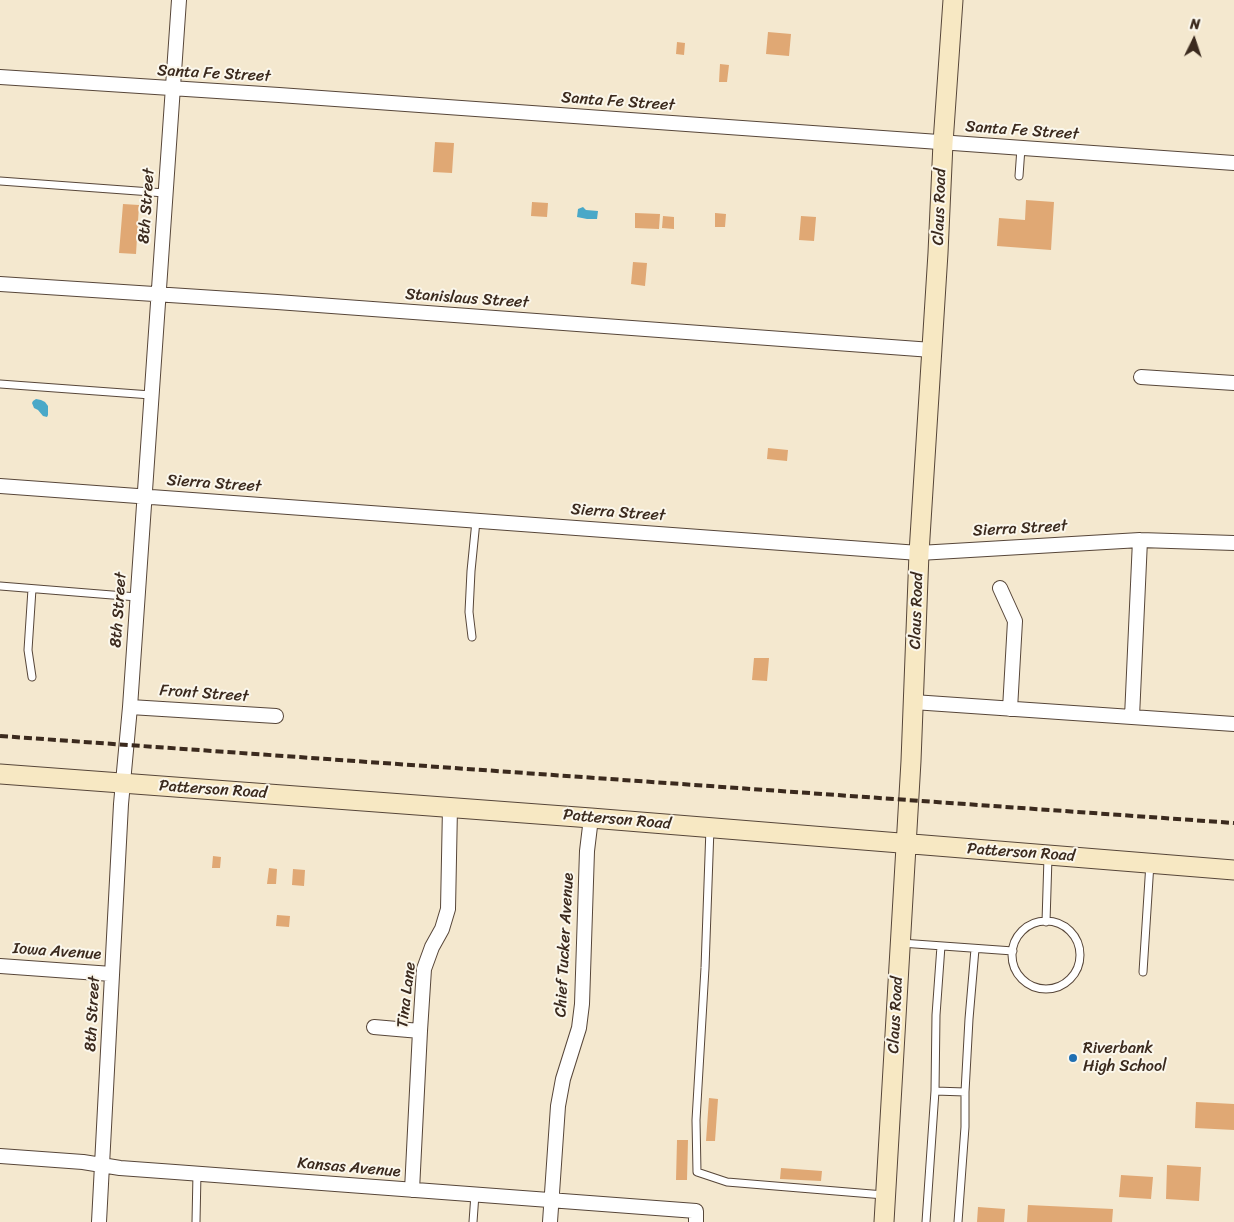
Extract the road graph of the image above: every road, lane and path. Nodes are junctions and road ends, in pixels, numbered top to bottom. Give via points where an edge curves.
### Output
1 (179, 0) edge
2 (954, 0) edge
3 (0, 77) edge
4 (173, 89) junction
5 (943, 143) junction
6 (1021, 148) junction
7 (1234, 163) edge
8 (1019, 176) dead end
9 (0, 181) edge
10 (165, 193) junction
11 (0, 284) edge
12 (159, 295) junction
13 (932, 350) junction
14 (1141, 377) dead end
15 (1234, 383) edge
16 (0, 384) edge
17 (151, 395) junction
18 (0, 486) edge
19 (145, 496) junction
20 (476, 521) junction
21 (1140, 540) junction
22 (1234, 543) edge
23 (919, 553) junction
24 (0, 586) edge
25 (1000, 588) dead end
26 (32, 589) junction
27 (138, 597) junction
28 (472, 637) dead end
29 (32, 677) dead end
30 (913, 702) junction
31 (130, 706) junction
32 (1010, 709) junction
33 (276, 716) dead end
34 (1132, 717) junction
35 (1234, 724) edge
36 (0, 774) edge
37 (124, 784) junction
38 (450, 808) junction
39 (591, 818) junction
40 (710, 828) junction
41 (906, 843) junction
42 (1048, 855) junction
43 (1150, 863) junction
44 (1234, 870) edge
45 (1046, 922) junction
46 (900, 943) junction
47 (941, 946) junction
48 (975, 949) junction
49 (1013, 951) junction
50 (0, 966) edge
51 (1143, 972) dead end
52 (112, 974) junction
53 (374, 1027) dead end
54 (420, 1030) junction
55 (935, 1091) junction
56 (965, 1092) junction
57 (0, 1156) edge
58 (102, 1165) junction
59 (198, 1173) junction
60 (412, 1190) junction
61 (475, 1194) junction
62 (886, 1195) junction
63 (552, 1200) junction
64 (696, 1216) edge
65 (99, 1222) edge
66 (196, 1222) edge
67 (473, 1222) edge
68 (550, 1222) edge
69 (884, 1222) edge
70 (926, 1222) edge
71 (958, 1222) edge

1 - 4 street, 8th Street
2 - 5 main road, Claus Road
3 - 4 street, Santa Fe Street
4 - 5 street, Santa Fe Street
4 - 10 street, 8th Street
5 - 6 street, Santa Fe Street
5 - 13 main road, Claus Road
6 - 7 street, Santa Fe Street
6 - 8 lane
9 - 10 lane
10 - 12 street, 8th Street
11 - 12 street, Stanislaus Street
12 - 13 street, Stanislaus Street
12 - 17 street, 8th Street
13 - 23 main road, Claus Road
14 - 15 street
16 - 17 lane
17 - 19 street, 8th Street
18 - 19 street, Sierra Street
19 - 20 street, Sierra Street
19 - 27 street, 8th Street
20 - 23 street, Sierra Street
20 - 28 lane via 469,612
21 - 22 street, Sierra Street
21 - 23 street, Sierra Street
21 - 34 street
23 - 30 main road, Claus Road
24 - 26 lane
25 - 32 street via 1015,621
26 - 27 lane
26 - 29 lane via 28,650
27 - 31 street, 8th Street
30 - 32 street
30 - 41 main road, Claus Road
31 - 33 street, Front Street
31 - 37 street, 8th Street
32 - 34 street
34 - 35 street
36 - 37 main road, Patterson Road
37 - 38 main road, Patterson Road
37 - 52 street, 8th Street
38 - 39 main road, Patterson Road
38 - 54 street, Tina Lane via 448,909 424,969
39 - 40 main road, Patterson Road
39 - 63 street, Chief Tucker Avenue via 582,1004 579,1028 558,1106
40 - 41 main road, Patterson Road
40 - 62 lane via 696,1120 697,1172 728,1182
41 - 42 main road, Patterson Road
41 - 46 main road, Claus Road
42 - 43 main road, Patterson Road
42 - 45 lane
43 - 44 main road, Patterson Road
43 - 51 lane
45 - 49 lane via 1030,925 1022,932
45 - 49 lane via 1062,925 1077,940 1080,961 1069,981 1048,989 1026,982 1013,963
46 - 47 lane
46 - 62 main road, Claus Road
47 - 48 lane
47 - 55 lane
48 - 49 lane
48 - 56 lane
50 - 52 street, Iowa Avenue
52 - 58 street, 8th Street
53 - 54 street
54 - 60 street, Tina Lane
55 - 56 lane
55 - 70 lane
56 - 71 lane
57 - 58 street, Kansas Avenue
58 - 59 street, Kansas Avenue
58 - 65 street, 8th Street
59 - 60 street, Kansas Avenue
59 - 66 lane
60 - 61 street, Kansas Avenue
61 - 63 street, Kansas Avenue
61 - 67 lane
62 - 69 main road, Claus Road
63 - 64 street, Kansas Avenue
63 - 68 street, Chief Tucker Avenue

